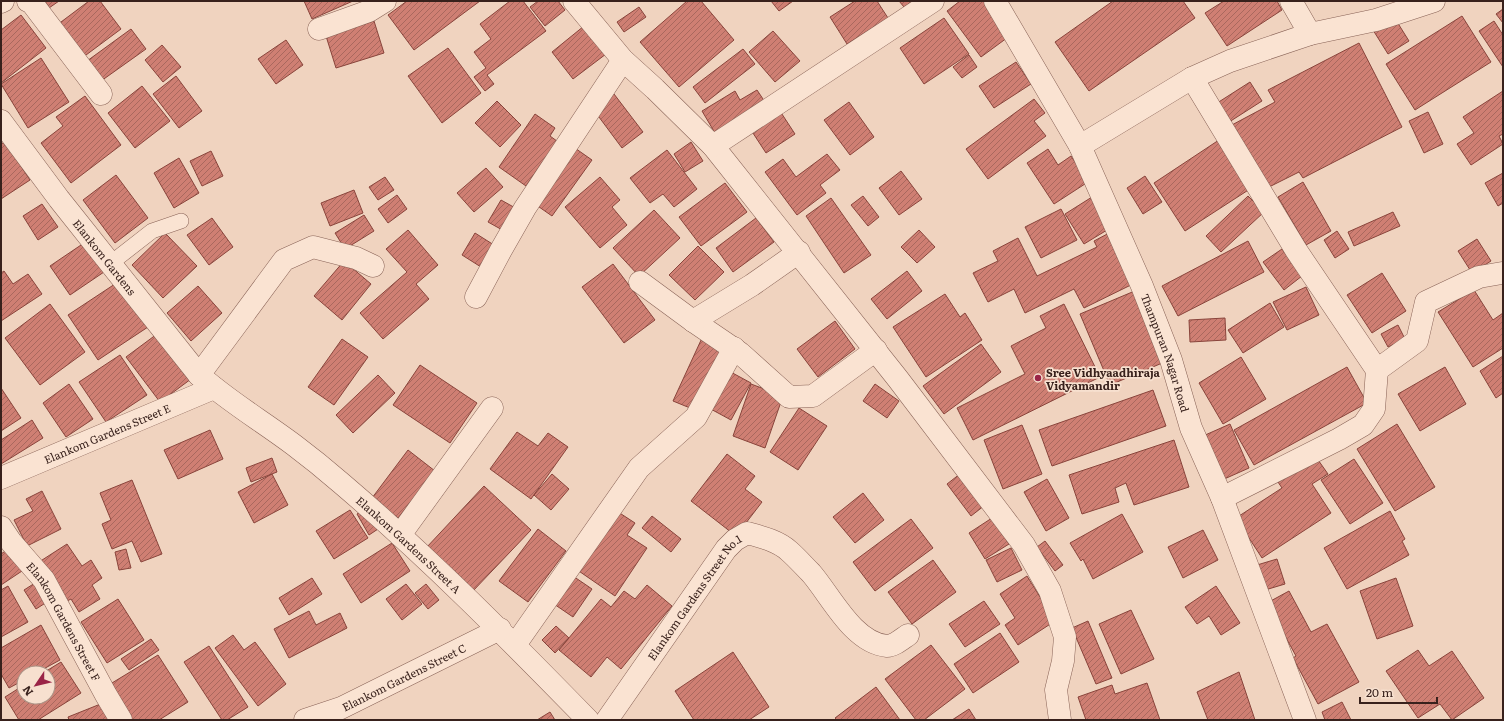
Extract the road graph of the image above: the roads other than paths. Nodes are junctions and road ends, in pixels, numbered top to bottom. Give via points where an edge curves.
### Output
1 (28, 1) edge
2 (385, 1) edge
3 (574, 1) edge
4 (933, 1) edge
5 (995, 1) edge
6 (1291, 1) edge
7 (1434, 1) edge
8 (319, 29) dead end
9 (1310, 34) junction
10 (623, 60) junction
11 (1192, 78) junction
12 (101, 94) dead end
13 (1, 121) edge
14 (713, 146) junction
15 (1080, 146) junction
16 (181, 221) dead end
17 (799, 252) junction
18 (111, 263) junction
19 (373, 266) dead end
20 (1502, 272) dead end
21 (640, 282) dead end
22 (476, 297) dead end
23 (693, 321) junction
24 (734, 348) junction
25 (876, 350) junction
26 (1377, 370) junction
27 (206, 381) junction
28 (492, 408) dead end
29 (1, 478) edge
30 (1222, 498) junction
31 (1, 527) edge
32 (400, 535) junction
33 (500, 629) junction
34 (908, 635) dead end
35 (515, 645) junction
36 (121, 720) edge
37 (305, 720) edge
38 (588, 720) edge
39 (607, 720) edge
40 (1060, 720) edge
41 (1305, 720) edge

1 - 12 street
2 - 8 street via 369,11
3 - 10 street
4 - 14 street
5 - 15 street, Thampuran Nagar Road
6 - 9 street
7 - 9 street via 1376,20
9 - 11 street via 1230,61
10 - 14 street
10 - 22 street via 525,208
11 - 15 street
11 - 26 street via 1296,250
13 - 18 street, Elankom Gardens
14 - 17 street
15 - 30 street, Thampuran Nagar Road via 1142,286 1171,360 1190,428
16 - 18 lane via 152,231
17 - 23 street via 752,285
17 - 25 street
18 - 27 street, Elankom Gardens
19 - 27 street via 356,258 313,247 284,260
20 - 26 street via 1478,277 1426,302 1417,341
21 - 23 street
23 - 24 street
24 - 25 street via 789,396 813,396
24 - 35 street via 696,417 639,468
25 - 40 street via 1024,545 1050,591 1065,637 1063,662 1056,690
26 - 30 street via 1374,409 1363,425
27 - 29 street, Elankom Gardens Street E
27 - 32 street, Elankom Gardens Street A via 294,445
28 - 32 street
30 - 41 street, Thampuran Nagar Road
31 - 36 street, Elankom Gardens Street F via 44,580
32 - 33 street, Elankom Gardens Street A
33 - 35 street, Elankom Gardens Street A
33 - 37 street, Elankom Gardens Street C via 342,708
34 - 39 street, Elankom Gardens Street No.1 via 888,646 860,634 811,573 788,550 767,538 747,532 726,549
35 - 38 street, Elankom Gardens Street A

